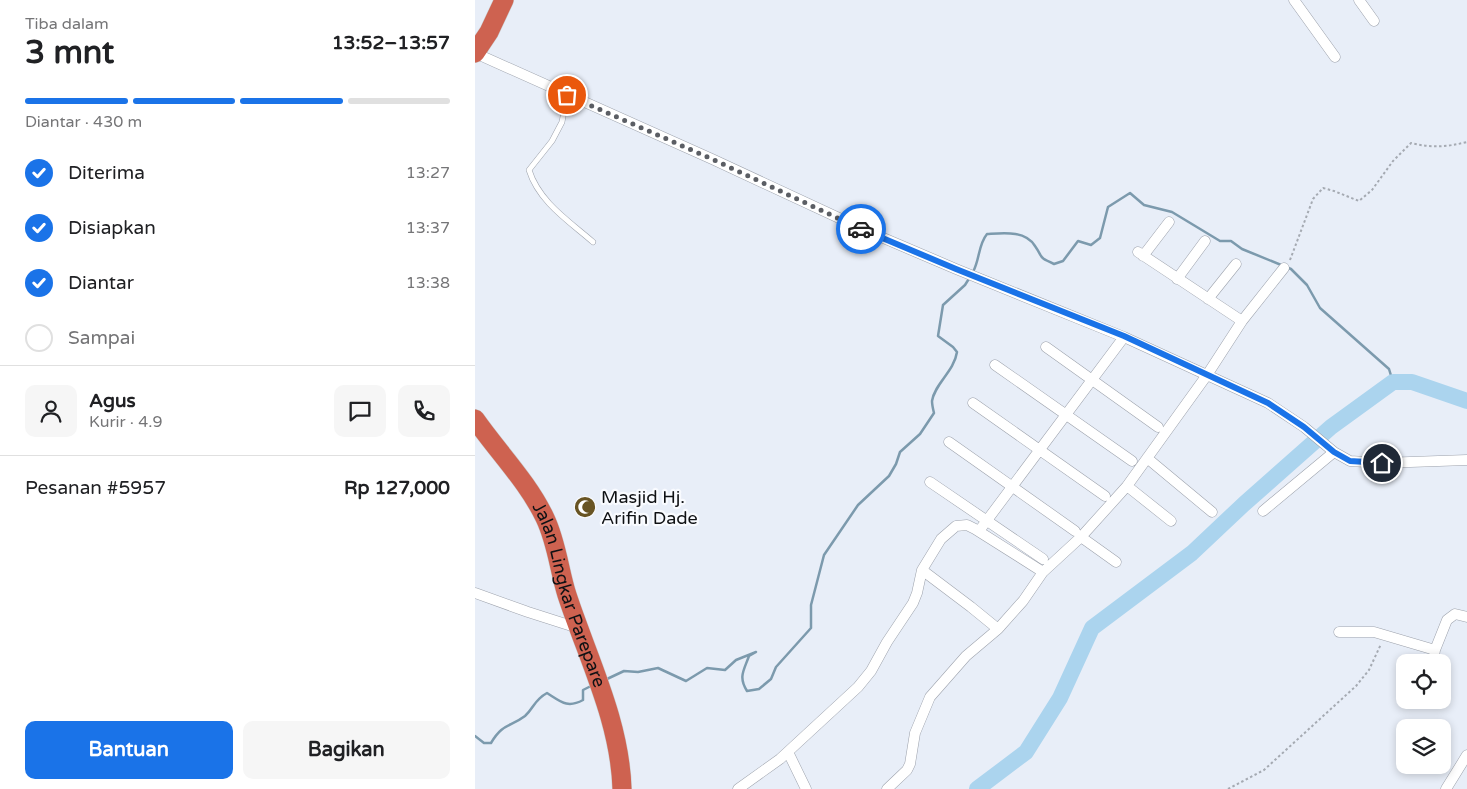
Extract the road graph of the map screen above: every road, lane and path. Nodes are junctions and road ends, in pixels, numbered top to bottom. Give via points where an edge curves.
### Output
1 (504, 0) edge
2 (1293, 0) edge
3 (1359, 0) edge
4 (1374, 21) dead end
5 (475, 53) edge
6 (1335, 57) dead end
7 (567, 95) junction
8 (1467, 142) edge
9 (1169, 222) dead end
10 (593, 242) dead end
11 (1205, 242) dead end
12 (1292, 257) dead end
13 (1236, 264) dead end
14 (1284, 268) dead end
15 (1177, 279) junction
16 (1208, 300) junction
17 (1241, 321) junction
18 (1124, 336) junction
19 (1046, 347) dead end
20 (995, 365) dead end
21 (1207, 375) junction
22 (1091, 380) junction
23 (973, 403) dead end
24 (1065, 415) junction
25 (475, 419) edge
26 (1158, 427) dead end
27 (949, 442) dead end
28 (1039, 450) junction
29 (1334, 452) junction
30 (1147, 458) junction
31 (1467, 460) edge
32 (1132, 462) dead end
33 (930, 482) dead end
34 (1012, 486) junction
35 (1127, 486) junction
36 (1105, 496) dead end
37 (1263, 511) dead end
38 (1213, 512) dead end
39 (986, 520) junction
40 (1171, 522) dead end
41 (979, 531) junction
42 (1078, 534) junction
43 (1043, 559) dead end
44 (1116, 562) dead end
45 (922, 570) junction
46 (1043, 572) junction
47 (475, 593) edge
48 (1467, 616) edge
49 (578, 628) junction
50 (998, 629) junction
51 (1339, 632) dead end
52 (1385, 635) junction
53 (1435, 650) junction
54 (1434, 654) edge
55 (788, 752) junction
56 (1467, 755) edge
57 (623, 789) edge
58 (738, 789) edge
59 (806, 789) edge
60 (887, 789) edge
61 (1228, 789) edge
62 (1446, 789) edge

1 - 5 highway
2 - 6 street
3 - 4 street
5 - 7 street
7 - 10 lane via 562,122 552,141 529,170 540,195
7 - 18 street via 867,231
8 - 12 path via 1427,147 1411,143 1359,201 1323,188 1313,199
9 - 15 street via 1140,254
11 - 15 street
13 - 16 street
14 - 17 street
15 - 16 street
16 - 17 street
17 - 21 street
18 - 21 street
18 - 22 street
19 - 22 street
20 - 24 street
21 - 29 street via 1268,403
21 - 30 street
22 - 24 street
22 - 26 street
23 - 28 street
24 - 28 street
24 - 32 street
25 - 49 highway, Jalan Lingkar Parepare via 545,518
27 - 34 street
28 - 34 street
28 - 36 street
29 - 31 street via 1350,461 1382,463
29 - 37 street
30 - 35 street
30 - 38 street
33 - 39 street
34 - 39 street
34 - 42 street
35 - 40 street
35 - 42 street
39 - 41 street
39 - 43 street
41 - 45 street via 967,525 951,529
41 - 46 street
42 - 44 street
42 - 46 street
45 - 50 street
45 - 55 street via 913,603 871,670 858,687
46 - 50 street
47 - 49 street
48 - 53 street via 1455,614 1447,620
49 - 57 highway, Jalan Lingkar Parepare via 610,716
50 - 60 street via 966,656 930,697 915,733 910,764
51 - 52 street
52 - 53 street
52 - 61 path via 1369,670 1356,686 1264,770
53 - 54 street
55 - 58 street
55 - 59 street
56 - 62 street

